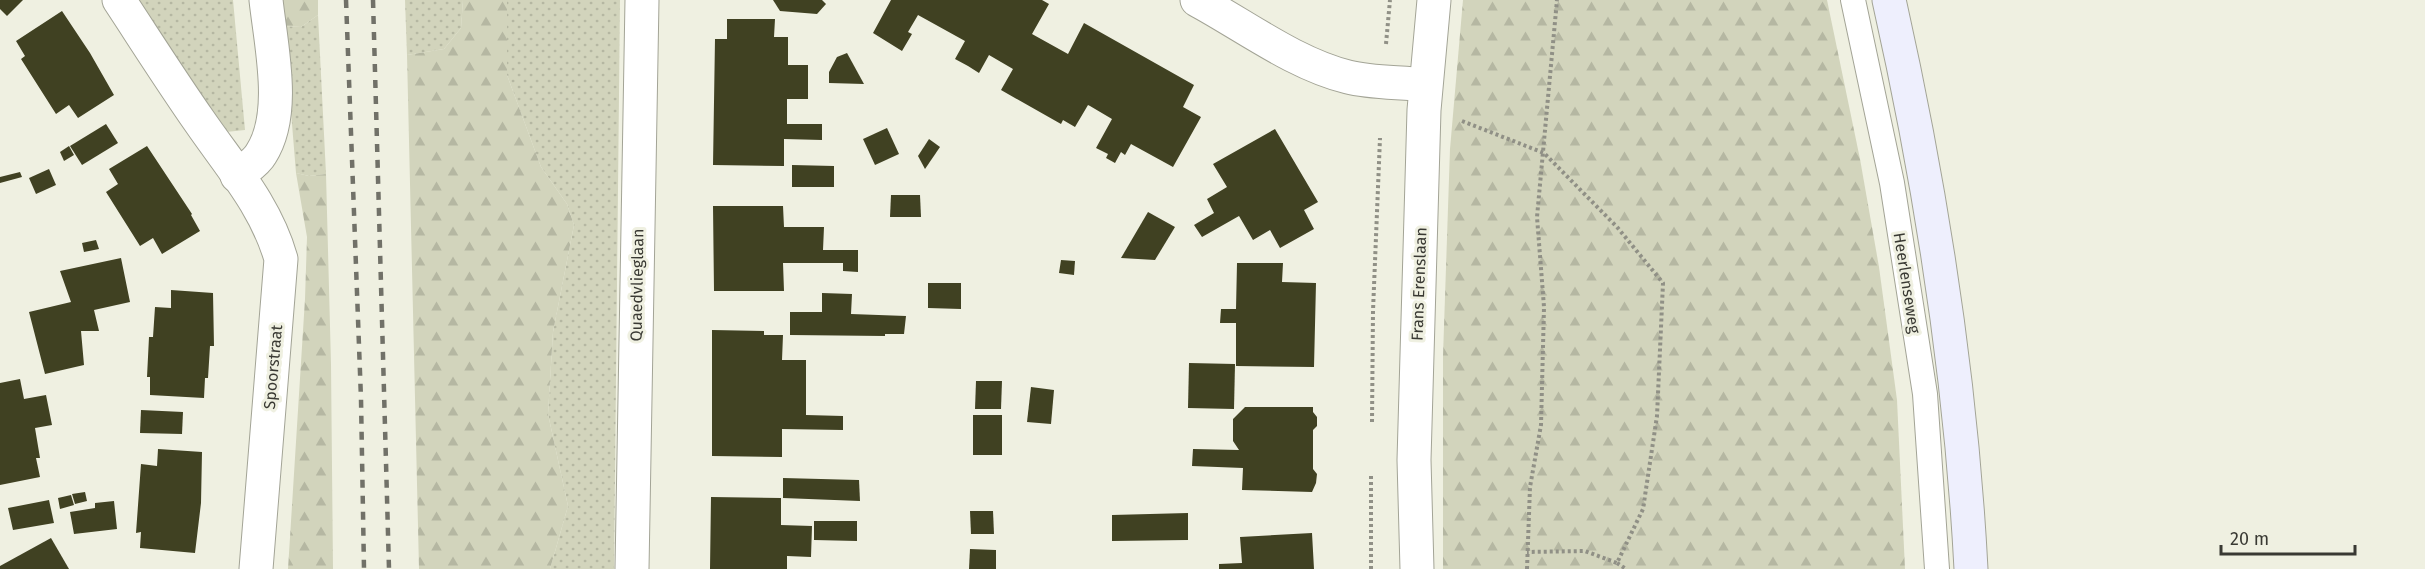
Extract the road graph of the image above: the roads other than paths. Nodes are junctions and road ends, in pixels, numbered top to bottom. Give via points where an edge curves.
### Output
1 (119, 0) edge
2 (266, 0) edge
3 (642, 0) edge
4 (1197, 0) edge
5 (1434, 0) edge
6 (1853, 0) edge
7 (1889, 0) edge
8 (1425, 97) junction
9 (237, 176) junction
10 (256, 569) edge
11 (632, 569) edge
12 (1417, 569) edge
13 (1937, 569) edge
14 (1971, 569) edge

1 - 9 street, Spoorstraat
2 - 9 street via 275,117 259,157
3 - 11 street, Quaedvlieglaan
4 - 8 street via 1331,73
5 - 8 street, Frans Erenslaan
6 - 13 lane, Heerlenseweg via 1892,183 1925,394
7 - 14 main road, Heerlenseweg via 1913,108 1941,277 1967,493
8 - 12 street, Frans Erenslaan via 1414,460
9 - 10 street, Spoorstraat via 267,220 281,259

